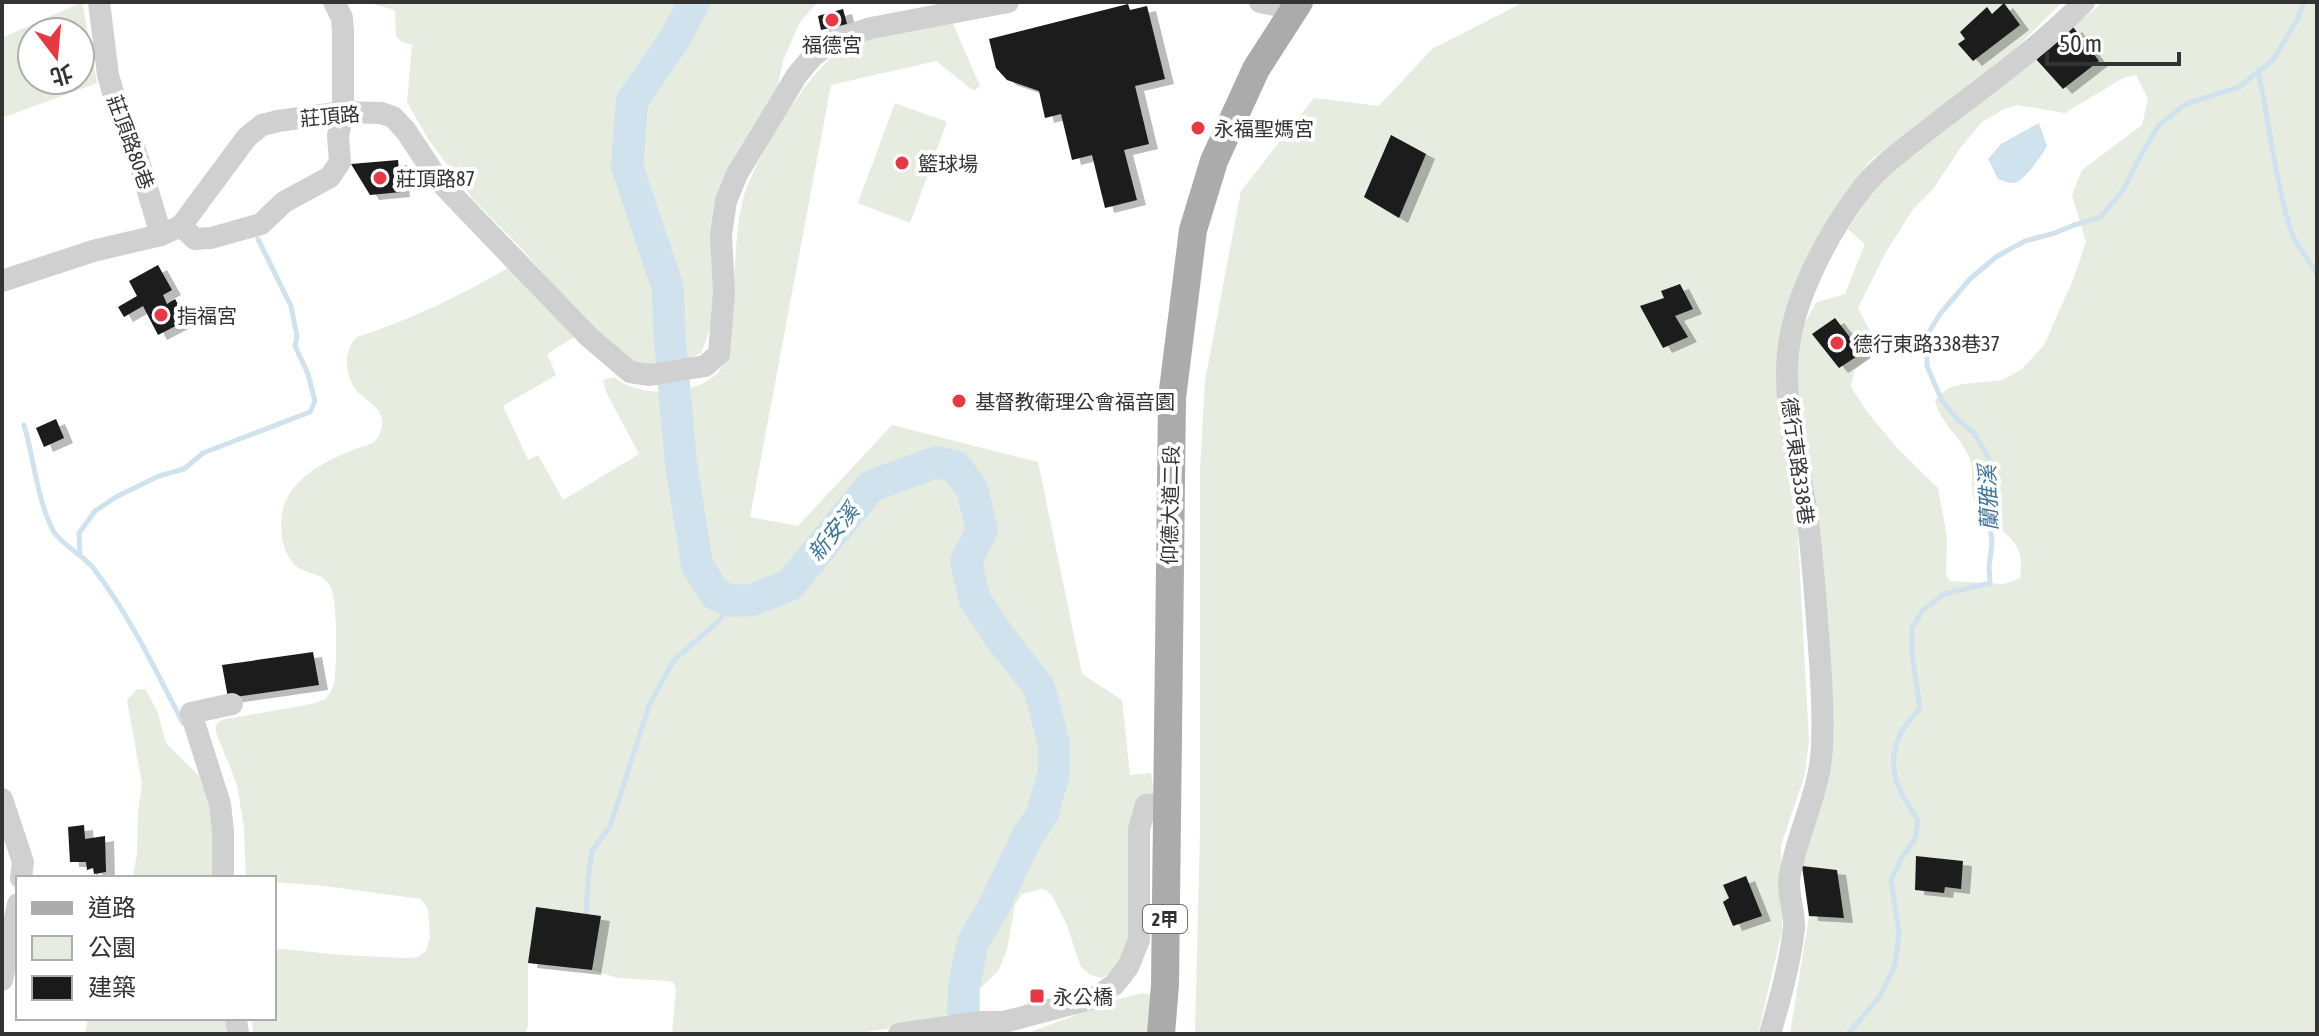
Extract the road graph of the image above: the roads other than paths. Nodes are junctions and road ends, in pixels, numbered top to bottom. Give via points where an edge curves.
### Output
1 (99, 2) edge
2 (334, 2) edge
3 (1008, 2) edge
4 (1260, 2) edge
5 (2084, 2) edge
6 (1297, 6) edge
7 (343, 112) junction
8 (171, 231) junction
9 (2, 281) edge
10 (232, 704) dead end
11 (2, 799) edge
12 (1166, 804) junction
13 (21, 876) edge
14 (223, 876) edge
15 (16, 914) edge
16 (2, 980) edge
17 (992, 1026) edge
18 (899, 1034) edge
19 (1161, 1034) edge
20 (1770, 1034) edge

1 - 8 street, 莊頂路80巷 via 118,109
2 - 7 street via 342,18
3 - 7 street, 莊頂路 via 871,28 832,41 797,75 726,201 721,340 719,354 705,366 650,375 630,372 589,337 439,181 393,117
4 - 6 street
5 - 20 street, 德行東路338巷 via 1883,165 1833,231 1797,312 1787,380 1811,556 1823,747 1795,846 1789,879 1794,924 1786,980
6 - 12 main road, 仰德大道二段 / 2甲 via 1256,69 1214,161 1193,230 1172,398
7 - 8 street, 莊頂路 via 262,125
7 - 8 street via 340,162 330,177 284,202 261,224 211,238
8 - 9 street
10 - 14 street via 191,713 220,804
11 - 13 street via 23,862
12 - 17 street via 1146,805 1139,829 1139,940 1114,985 1094,998
12 - 19 main road, 仰德大道二段 / 2甲
15 - 16 street
17 - 18 street

